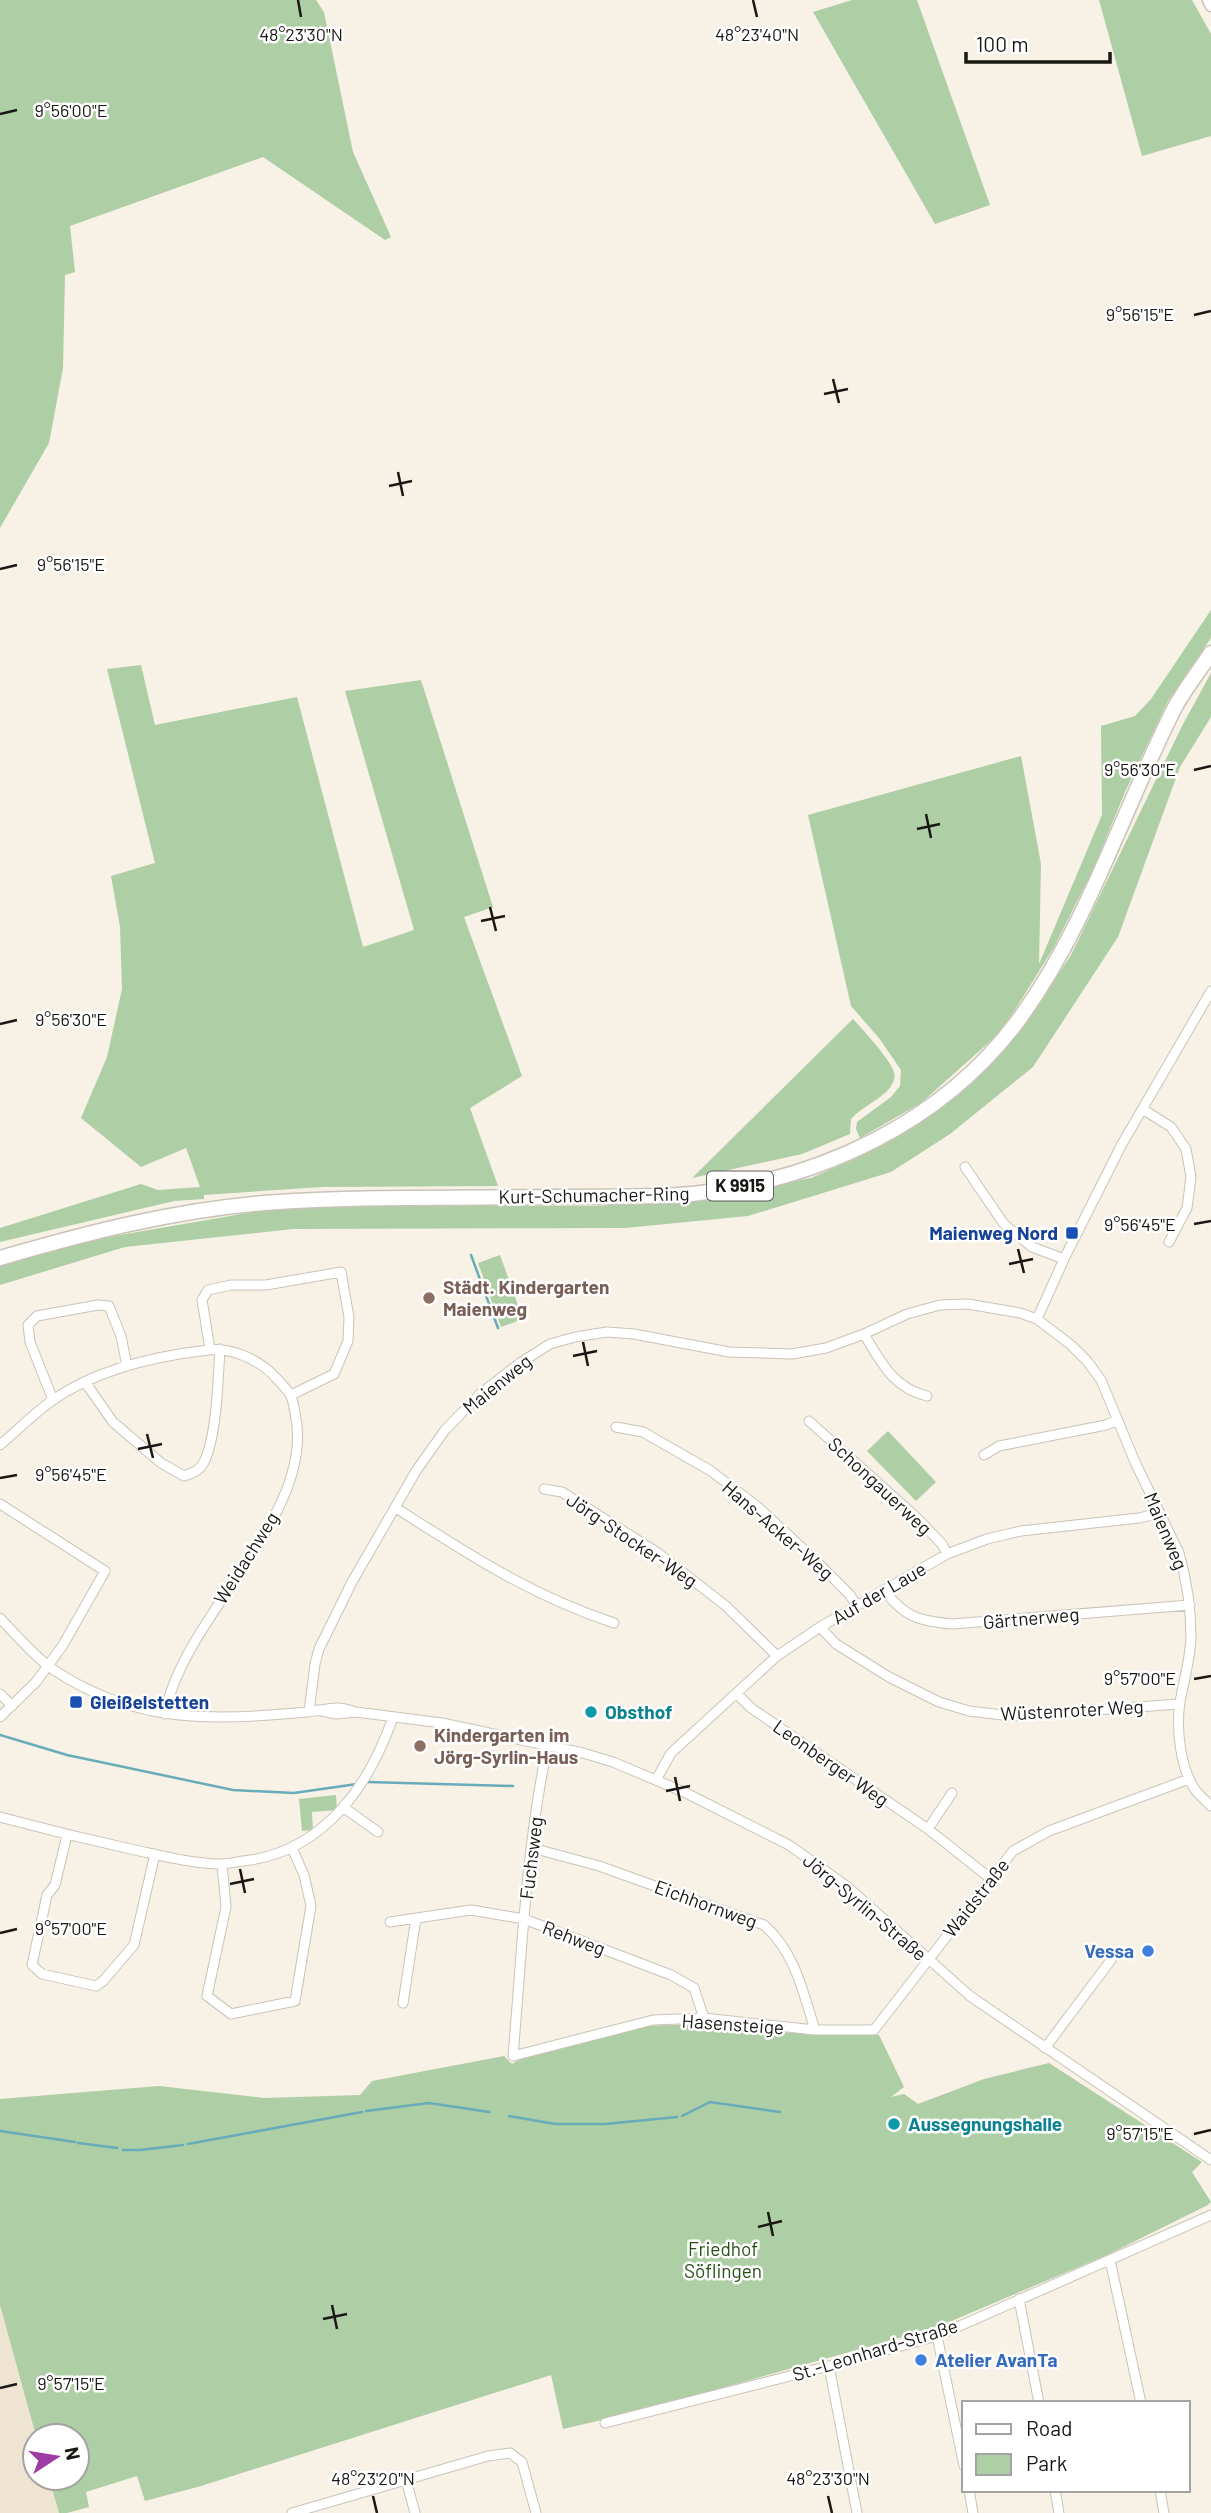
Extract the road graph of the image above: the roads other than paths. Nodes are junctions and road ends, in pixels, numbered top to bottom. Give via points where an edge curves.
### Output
1 (1208, 0) edge
2 (1211, 6) edge
3 (1211, 653) edge
4 (1211, 991) edge
5 (1143, 1110) junction
6 (965, 1167) dead end
7 (1169, 1242) dead end
8 (0, 1258) edge
9 (1064, 1259) junction
10 (1037, 1320) junction
11 (864, 1334) junction
12 (215, 1349) junction
13 (127, 1366) junction
14 (85, 1382) junction
15 (291, 1395) junction
16 (927, 1396) dead end
17 (53, 1400) junction
18 (1118, 1420) junction
19 (809, 1421) dead end
20 (616, 1427) dead end
21 (0, 1445) edge
22 (984, 1455) dead end
23 (544, 1489) dead end
24 (0, 1504) edge
25 (396, 1508) junction
26 (1160, 1513) junction
27 (947, 1553) junction
28 (884, 1590) junction
29 (1190, 1605) junction
30 (857, 1606) junction
31 (0, 1618) edge
32 (614, 1623) dead end
33 (820, 1627) junction
34 (777, 1656) junction
35 (48, 1665) junction
36 (737, 1694) junction
37 (0, 1695) edge
38 (1180, 1704) junction
39 (12, 1706) junction
40 (313, 1711) junction
41 (165, 1714) junction
42 (0, 1717) edge
43 (393, 1717) junction
44 (548, 1744) junction
45 (1189, 1779) junction
46 (656, 1780) junction
47 (952, 1793) dead end
48 (1211, 1806) edge
49 (343, 1807) junction
50 (0, 1817) edge
51 (928, 1829) junction
52 (378, 1832) dead end
53 (67, 1835) junction
54 (532, 1848) junction
55 (292, 1849) junction
56 (155, 1854) junction
57 (222, 1864) junction
58 (991, 1879) junction
59 (416, 1918) junction
60 (524, 1919) junction
61 (390, 1922) dead end
62 (928, 1959) junction
63 (1111, 1960) dead end
64 (402, 2003) dead end
65 (704, 2018) junction
66 (815, 2030) junction
67 (874, 2030) joint
68 (1045, 2048) junction
69 (513, 2056) joint
70 (1211, 2160) edge
71 (1211, 2215) edge
72 (1110, 2260) junction
73 (1019, 2299) junction
74 (937, 2336) junction
75 (829, 2366) junction
76 (1039, 2401) edge
77 (1141, 2401) edge
78 (605, 2423) dead end
79 (962, 2456) edge
80 (406, 2480) junction
81 (969, 2492) edge
82 (1055, 2492) edge
83 (1160, 2492) edge
84 (303, 2512) edge
85 (292, 2513) edge
86 (415, 2513) edge
87 (536, 2513) edge
88 (857, 2513) edge
89 (974, 2513) edge
90 (1059, 2513) edge
91 (1164, 2513) edge

1 - 2 street
3 - 8 main road, Kurt-Schumacher-Ring / K 9915 via 1176,705 1101,874 1062,951 1020,1018 934,1104 892,1132 785,1176 691,1194 263,1203 170,1216
4 - 5 street
5 - 7 street via 1171,1127 1186,1149 1191,1177 1186,1208
5 - 9 street
6 - 9 street via 1004,1224 1032,1247
9 - 10 street
10 - 11 street, Maienweg via 1001,1308 940,1306 907,1314
10 - 18 street, Maienweg via 1087,1361 1101,1380
11 - 16 street via 890,1376
11 - 25 street, Maienweg via 792,1354 740,1353 607,1332 550,1344 461,1411 416,1471
12 - 13 street, Weidachweg
12 - 14 street via 214,1421 205,1460 196,1472 184,1476 161,1464 113,1422
12 - 15 street, Weidachweg via 251,1358
12 - 15 street via 202,1300 208,1290 341,1272 348,1341 334,1374
13 - 14 street, Weidachweg
13 - 17 street via 109,1306 37,1316 28,1325 30,1342
14 - 17 street, Weidachweg
15 - 41 street, Weidachweg via 299,1429 295,1465 274,1518 175,1679
17 - 21 street, Weidachweg
18 - 22 street via 999,1446
18 - 26 street, Maienweg
19 - 27 street, Schongauerweg via 914,1514
20 - 30 street, Hans-Acker-Weg via 643,1432 711,1471 758,1507
23 - 34 street, Jörg-Stocker-Weg via 562,1492 658,1553 726,1606
24 - 35 street via 105,1571
25 - 32 street via 508,1578
25 - 40 street, Maienweg via 352,1581 319,1649
26 - 27 street, Auf der Laue via 1021,1531
26 - 29 street, Maienweg via 1179,1553
27 - 28 street, Auf der Laue
28 - 29 street, Gärtnerweg via 906,1614 923,1622 953,1625
28 - 30 street, Auf der Laue
29 - 38 street, Maienweg via 1189,1665
30 - 33 street, Auf der Laue
31 - 35 street, Jörg-Syrlin-Straße
33 - 34 street, Auf der Laue
33 - 38 street, Wüstenroter Weg via 836,1644 889,1677 969,1711 1011,1716
34 - 36 street, Auf der Laue
35 - 39 street
35 - 41 street, Jörg-Syrlin-Straße via 96,1693
36 - 46 street, Auf der Laue via 671,1753
36 - 51 street, Leonberger Weg
37 - 39 street
38 - 45 street, Maienweg via 1181,1747
39 - 42 street
40 - 41 street, Jörg-Syrlin-Straße via 231,1718
40 - 43 street, Jörg-Syrlin-Straße
43 - 44 street, Jörg-Syrlin-Straße
43 - 49 street via 383,1748
44 - 46 street, Jörg-Syrlin-Straße
44 - 54 street, Fuchsweg
45 - 48 street, Maienweg
45 - 58 street, Waidstraße via 1033,1838 1013,1851
46 - 62 street, Jörg-Syrlin-Straße via 789,1845 849,1888
47 - 51 street
49 - 52 street
49 - 55 street via 327,1825
50 - 53 street
51 - 58 street, Leonberger Weg
53 - 56 street
53 - 56 street via 55,1885 47,1895 32,1965 42,1974 96,1986 134,1945
54 - 60 street, Fuchsweg
54 - 66 street, Eichhornweg via 599,1866 764,1924 791,1957
55 - 57 street
55 - 57 street via 311,1906 295,2001 231,2014 207,1996 226,1907
56 - 57 street
58 - 62 street, Waidstraße
59 - 60 street, Rehweg via 471,1910
59 - 61 street, Rehweg
59 - 64 street
60 - 65 street, Rehweg via 694,1988
60 - 69 street, Fuchsweg
62 - 67 street, Waidstraße
62 - 68 street, Jörg-Syrlin-Straße
63 - 68 street
65 - 66 street, Hasensteige
65 - 69 street, Hasensteige via 653,2020
66 - 67 street, Hasensteige
68 - 70 street, Jörg-Syrlin-Straße
71 - 72 street, St.-Leonhard-Straße
72 - 73 street, St.-Leonhard-Straße
72 - 77 street
73 - 74 street, St.-Leonhard-Straße
73 - 76 street
74 - 75 street, St.-Leonhard-Straße
74 - 79 street
75 - 78 street, St.-Leonhard-Straße
75 - 88 street
80 - 84 street
80 - 86 street
80 - 87 street via 510,2453 522,2462
81 - 89 street
82 - 90 street
83 - 91 street
84 - 85 street

